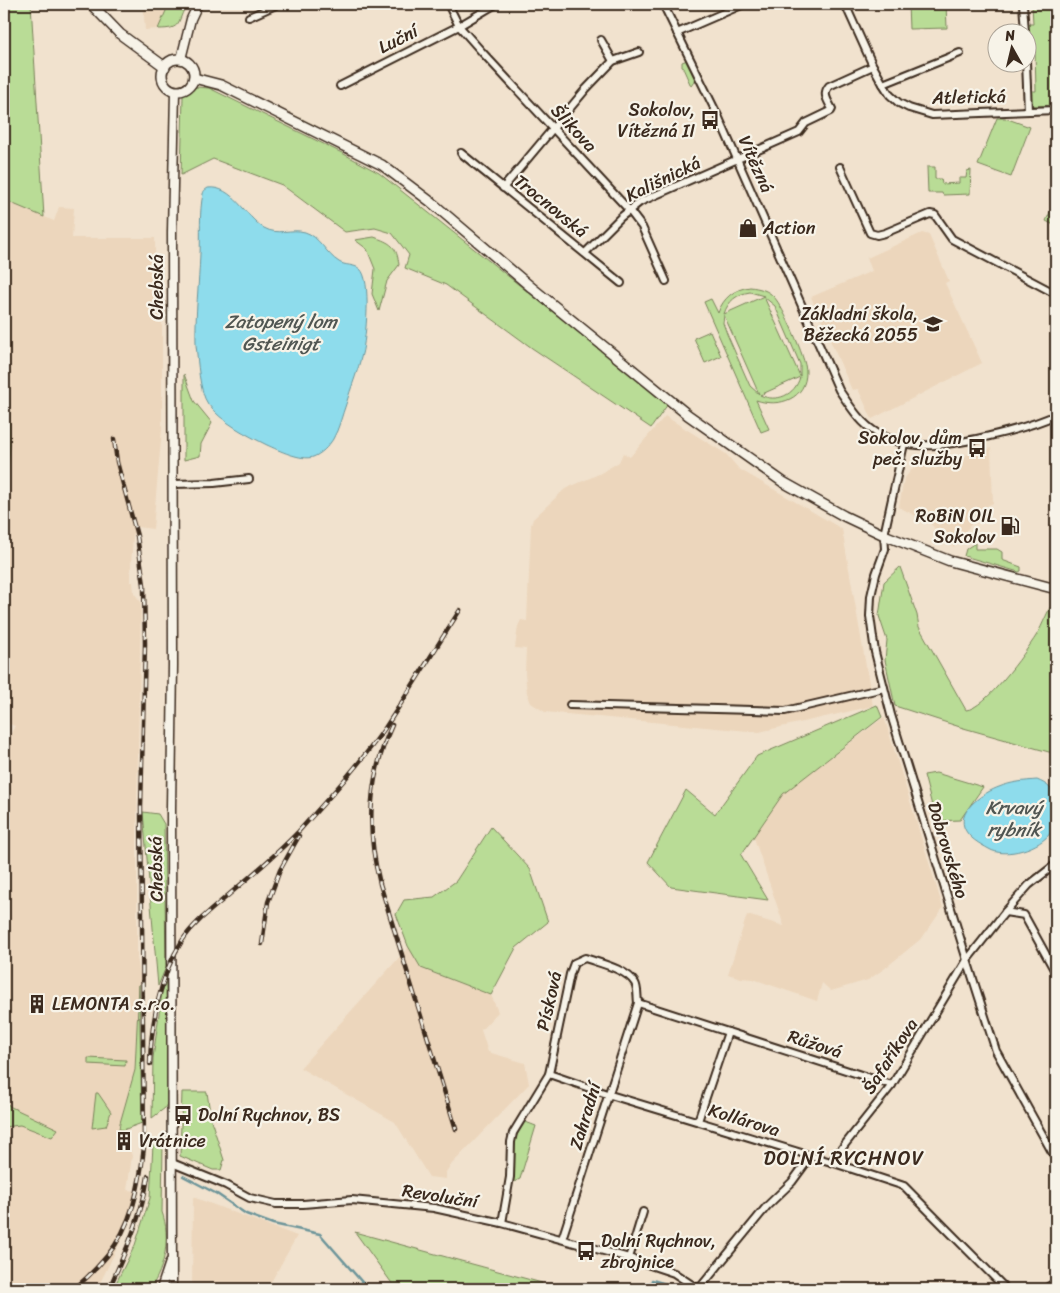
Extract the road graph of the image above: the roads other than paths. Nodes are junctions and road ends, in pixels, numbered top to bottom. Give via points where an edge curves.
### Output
1 (90, 4) edge
2 (198, 4) edge
3 (278, 4) edge
4 (448, 4) edge
5 (496, 4) edge
6 (663, 4) edge
7 (744, 4) edge
8 (845, 4) edge
9 (1023, 4) edge
10 (250, 17) dead end
11 (1024, 22) edge
12 (459, 26) junction
13 (677, 33) junction
14 (601, 40) dead end
15 (639, 52) dead end
16 (960, 53) dead end
17 (181, 59) junction
18 (612, 61) junction
19 (165, 66) junction
20 (873, 66) junction
21 (1026, 72) edge
22 (194, 78) junction
23 (883, 84) junction
24 (340, 86) dead end
25 (175, 91) junction
26 (1056, 110) edge
27 (1028, 111) junction
28 (553, 128) junction
29 (461, 153) dead end
30 (736, 159) junction
31 (840, 167) dead end
32 (503, 188) junction
33 (629, 210) junction
34 (585, 253) junction
35 (666, 281) dead end
36 (621, 284) dead end
37 (1056, 294) edge
38 (1056, 414) edge
39 (904, 444) junction
40 (249, 479) dead end
41 (173, 484) junction
42 (884, 535) junction
43 (1056, 589) edge
44 (884, 688) junction
45 (570, 705) dead end
46 (1056, 864) edge
47 (1004, 912) junction
48 (967, 960) junction
49 (1056, 973) edge
50 (638, 1003) junction
51 (728, 1032) junction
52 (549, 1074) junction
53 (892, 1085) junction
54 (607, 1094) junction
55 (698, 1121) junction
56 (811, 1156) junction
57 (1056, 1159) edge
58 (831, 1162) junction
59 (172, 1163) junction
60 (643, 1212) dead end
61 (502, 1223) junction
62 (562, 1239) junction
63 (173, 1255) junction
64 (629, 1258) junction
65 (1056, 1282) edge
66 (161, 1289) edge
67 (172, 1289) edge
68 (698, 1289) edge
69 (1006, 1289) edge
70 (1045, 1289) edge

1 - 19 main road via 120,34
2 - 17 street
3 - 10 street
4 - 12 street, Šlikova
5 - 12 street, Luční
6 - 13 street, Vítězná
7 - 13 street
8 - 20 street, Atletická
9 - 11 street
12 - 24 street, Luční
12 - 28 street, Šlikova
13 - 30 street, Vítězná
14 - 18 street
15 - 18 street
16 - 23 street
17 - 19 main road via 170,61
17 - 22 main road via 192,66
18 - 28 street
19 - 25 main road via 162,75 165,84
20 - 23 street, Atletická
20 - 30 street via 826,89 825,96 831,111 806,122 799,132
21 - 27 street
22 - 25 main road via 188,88
22 - 42 main road via 221,85 382,165 688,415 783,482
23 - 27 street, Atletická via 899,103 924,113
25 - 41 street, Chebská
26 - 27 street, Atletická
28 - 32 street
28 - 33 street, Šlikova
29 - 32 street, Trocnovská
30 - 33 street, Kališnická
30 - 39 street, Vítězná via 839,390 869,427
31 - 37 street via 870,233 885,234 935,214 952,239
32 - 34 street, Trocnovská
33 - 34 street, Kališnická
33 - 35 street, Šlikova via 642,227
34 - 36 street, Trocnovská
38 - 39 street, Vítězná via 998,433 948,444
39 - 42 street, Dobrovského
40 - 41 street
41 - 59 street, Chebská
42 - 43 main road via 950,561
42 - 44 street, Dobrovského via 885,549 871,596 870,616
44 - 45 street via 785,711
44 - 48 street, Dobrovského
46 - 47 street, Šafaříkova via 1029,885
47 - 48 street, Šafaříkova
47 - 49 street via 1024,916
48 - 53 street, Šafaříkova
48 - 57 street, Dobrovského via 996,1051
50 - 51 street, Růžová
50 - 52 street, Písková via 637,987 629,976 585,958 574,964
50 - 54 street, Zahradní
51 - 53 street, Růžová
51 - 55 street
52 - 54 street
52 - 61 street, Písková via 513,1133
53 - 58 street, Šafaříkova
54 - 55 street, Kollárova
54 - 62 street, Zahradní
55 - 56 street, Kollárova
56 - 58 street, Kollárova
56 - 68 street
58 - 69 street, Kollárova via 904,1186
59 - 61 street, Revoluční via 250,1198 276,1204 352,1200 434,1208
59 - 63 street, Chebská
60 - 64 street
61 - 62 street, Revoluční
62 - 64 street, Revoluční
63 - 66 street
63 - 67 street, Chebská
64 - 68 street, Revoluční via 674,1273
65 - 70 street

